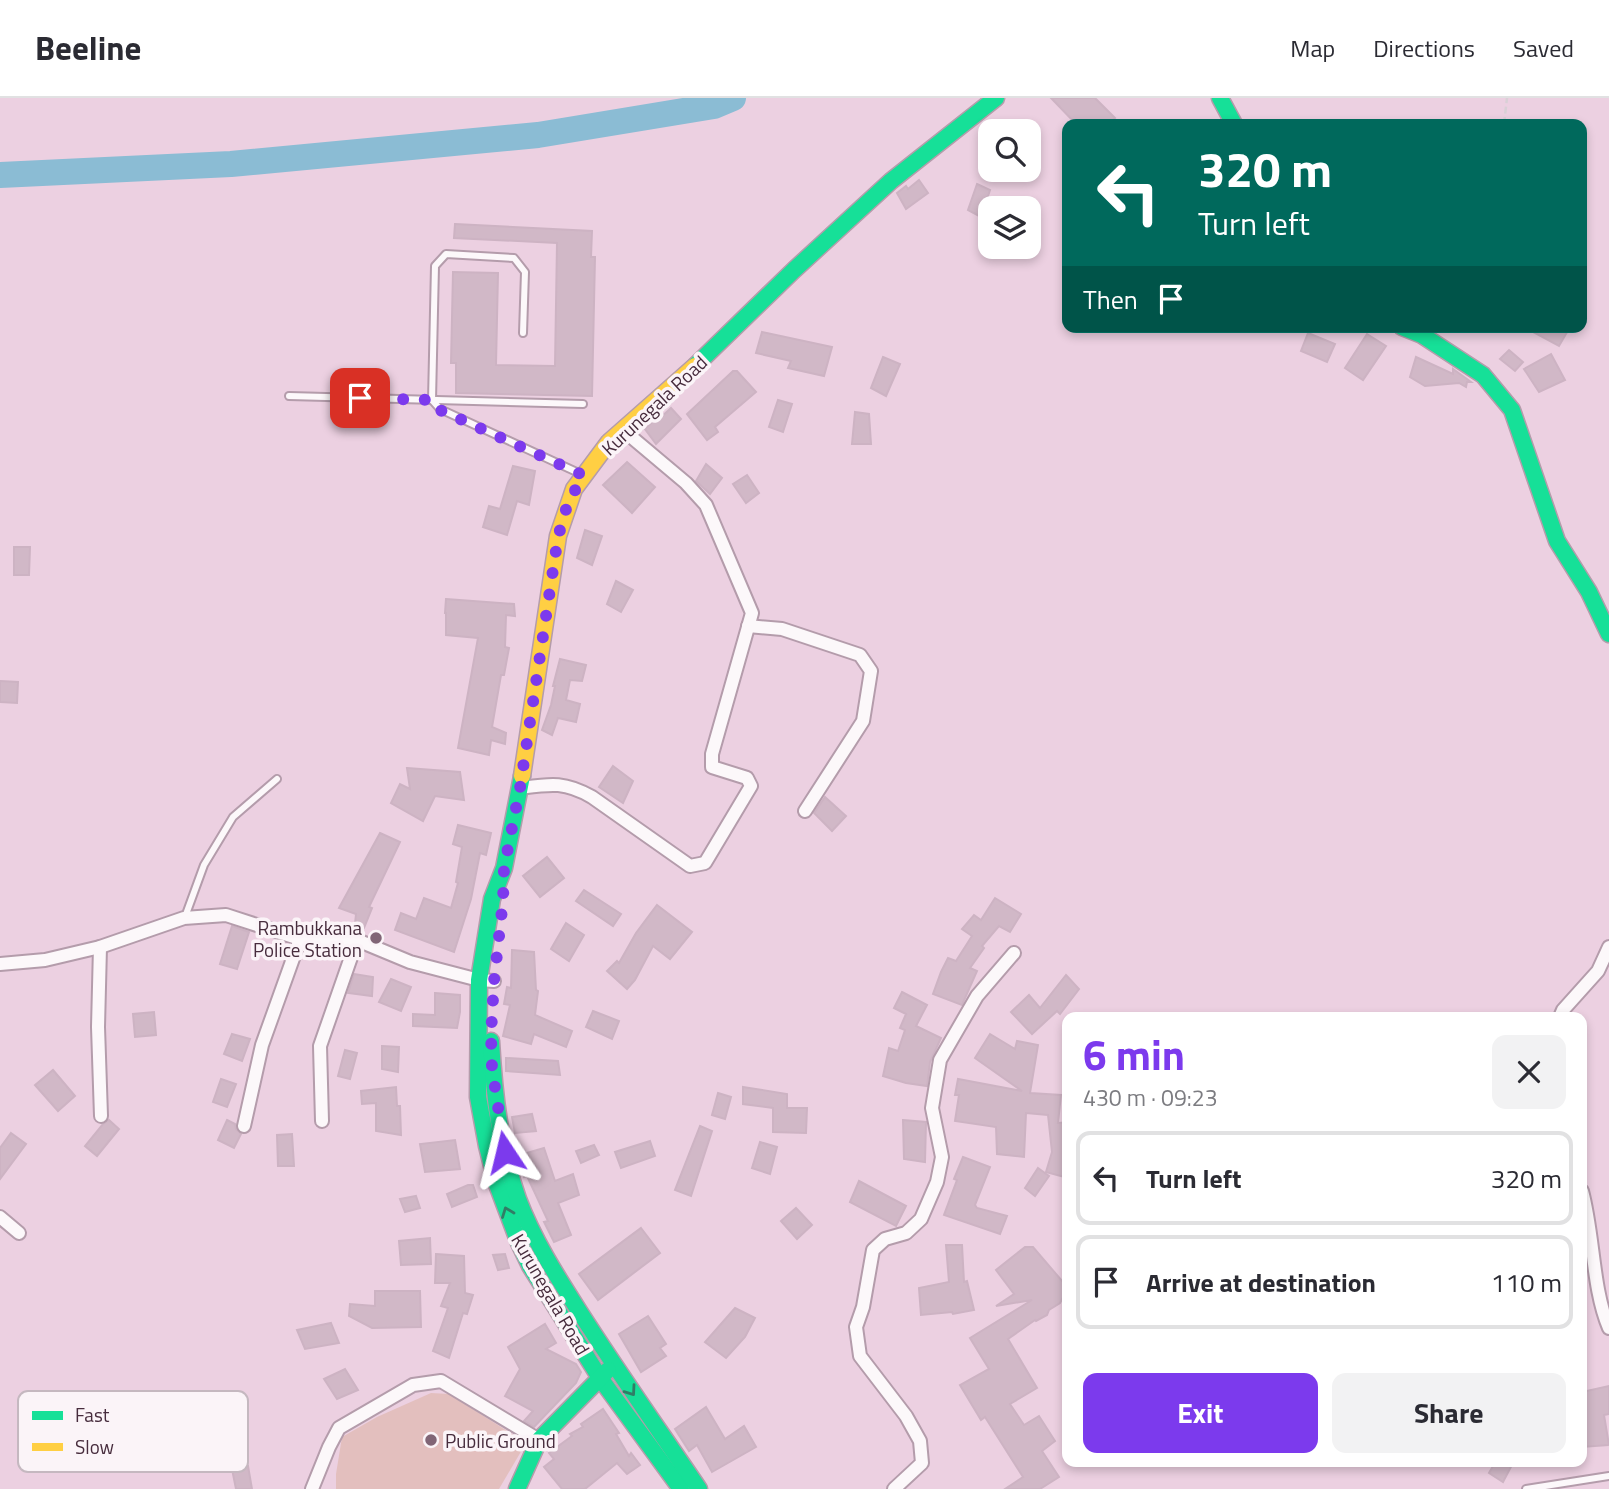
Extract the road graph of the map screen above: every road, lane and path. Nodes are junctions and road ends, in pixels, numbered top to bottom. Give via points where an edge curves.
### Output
1 (996, 98) edge
2 (1220, 98) edge
3 (1507, 98) edge
4 (1231, 119) edge
5 (1505, 119) edge
6 (523, 333) dead end
7 (1417, 333) edge
8 (289, 396) dead end
9 (432, 400) junction
10 (583, 404) dead end
11 (623, 430) junction
12 (583, 475) junction
13 (748, 626) junction
14 (1609, 634) edge
15 (277, 779) dead end
16 (520, 788) junction
17 (805, 811) dead end
18 (184, 918) junction
19 (300, 939) junction
20 (357, 940) junction
21 (100, 947) junction
22 (1609, 947) edge
23 (1014, 953) dead end
24 (0, 964) edge
25 (486, 980) junction
26 (1562, 1012) edge
27 (101, 1116) dead end
28 (322, 1121) dead end
29 (244, 1126) dead end
30 (1587, 1208) edge
31 (0, 1217) edge
32 (19, 1233) dead end
33 (1609, 1328) edge
34 (613, 1365) junction
35 (600, 1378) junction
36 (539, 1440) junction
37 (1609, 1476) edge
38 (312, 1489) edge
39 (517, 1489) edge
40 (681, 1489) edge
41 (699, 1489) edge
42 (894, 1489) edge
43 (1526, 1489) edge

1 - 11 main road, Kurunegala Road via 891,181
2 - 4 main road
3 - 5 path
6 - 9 lane via 525,272 514,258 446,254 435,266
7 - 14 main road via 1483,375 1512,410 1557,541
8 - 9 lane
9 - 10 lane
9 - 12 lane via 440,410
11 - 12 main road, Kurunegala Road
11 - 13 street via 706,505 752,613
12 - 16 main road, Kurunegala Road via 558,537
13 - 16 street via 712,767 747,779 751,786 705,863 690,866 576,788
13 - 17 street via 782,629 860,655 871,671 863,721
15 - 18 lane via 233,817 204,865
16 - 25 main road, Kurunegala Road
18 - 19 street via 226,915
18 - 21 street
19 - 20 street
19 - 29 street via 262,1045
20 - 25 street via 410,962
20 - 28 street via 320,1046
21 - 24 street via 45,960
21 - 27 street
22 - 26 street via 1598,971
23 - 42 street via 977,996 940,1060 932,1108 942,1157 921,1219 906,1233 885,1239 873,1250 856,1327 860,1356 906,1416 920,1441 922,1463
25 - 34 main road, Kurunegala Road via 492,1068 505,1152 518,1199 543,1255
35 -> 25 main road, Kurunegala Road via 530,1266 495,1182 478,1097 478,1022
30 - 33 street via 1602,1312
31 - 32 street
34 - 35 main road
34 -> 41 main road, Kurunegala Road
35 - 36 main road
35 - 40 main road, Kurunegala Road
36 - 38 street via 441,1381 413,1385 339,1428
36 - 39 main road
37 - 43 lane

